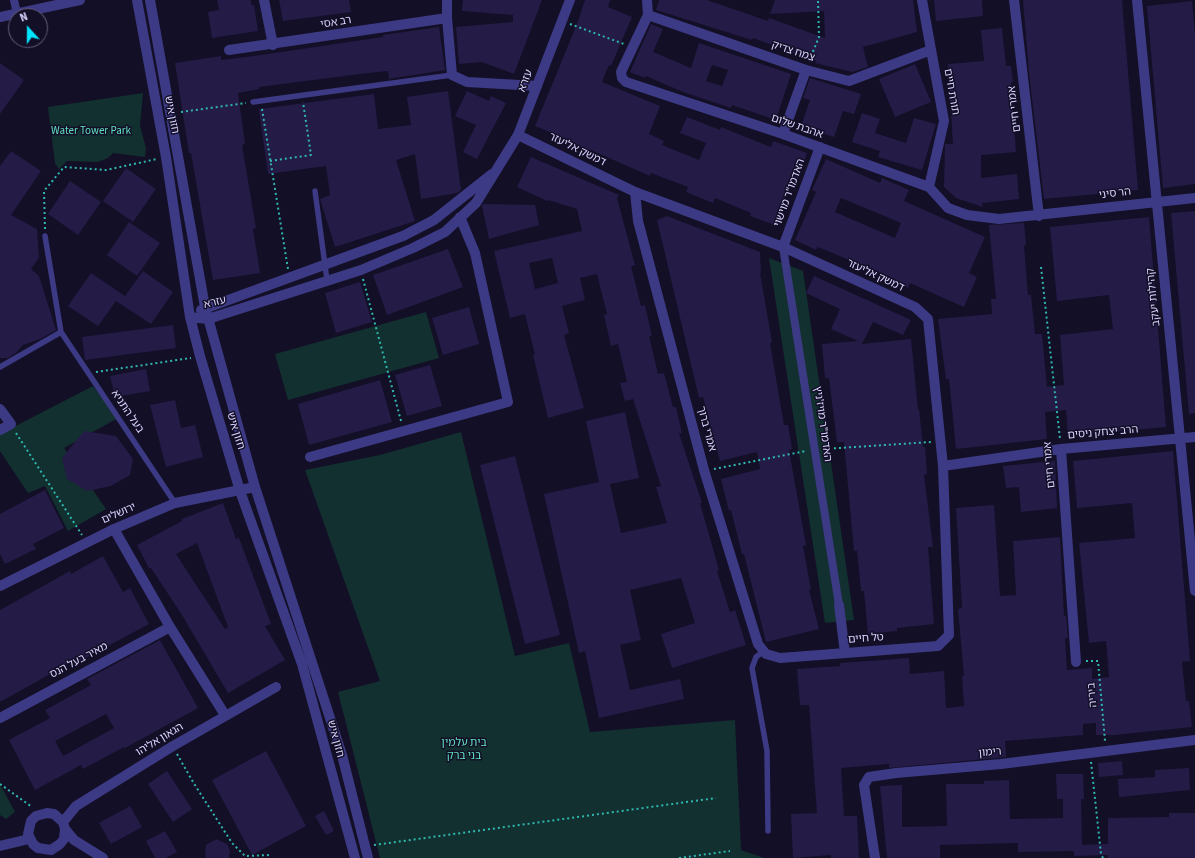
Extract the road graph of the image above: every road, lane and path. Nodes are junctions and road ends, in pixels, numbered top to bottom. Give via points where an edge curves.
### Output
1 (80, 0) edge
2 (137, 0) edge
3 (150, 0) edge
4 (264, 0) edge
5 (447, 0) edge
6 (570, 0) edge
7 (647, 0) edge
8 (818, 0) edge
9 (922, 0) edge
10 (1014, 0) edge
11 (1137, 0) edge
12 (41, 8) edge
13 (648, 15) junction
14 (447, 18) junction
15 (562, 21) junction
16 (273, 45) junction
17 (632, 48) junction
18 (229, 50) dead end
19 (931, 50) junction
20 (806, 70) junction
21 (452, 76) junction
22 (537, 86) junction
23 (302, 98) junction
24 (253, 102) joint
25 (296, 102) dead end
26 (268, 106) dead end
27 (171, 114) junction
28 (783, 134) junction
29 (518, 135) junction
30 (820, 147) junction
31 (166, 157) junction
32 (270, 161) junction
33 (499, 168) junction
34 (929, 187) junction
35 (315, 191) dead end
36 (636, 192) junction
37 (1195, 198) edge
38 (1157, 202) junction
39 (1039, 216) junction
40 (460, 218) junction
41 (45, 236) joint
42 (783, 247) junction
43 (326, 265) junction
44 (1041, 267) dead end
45 (361, 270) junction
46 (289, 278) junction
47 (327, 280) junction
48 (205, 307) junction
49 (190, 317) junction
50 (208, 319) junction
51 (61, 332) junction
52 (200, 356) junction
53 (0, 366) edge
54 (89, 373) junction
55 (0, 409) edge
56 (10, 424) junction
57 (0, 430) edge
58 (403, 431) junction
59 (1195, 438) edge
60 (1180, 439) junction
61 (1061, 449) junction
62 (310, 457) dead end
63 (943, 466) junction
64 (255, 487) junction
65 (240, 491) junction
66 (175, 503) junction
67 (114, 529) junction
68 (87, 543) junction
69 (0, 586) edge
70 (1195, 591) edge
71 (839, 605) joint
72 (170, 626) junction
73 (949, 635) joint
74 (764, 651) junction
75 (846, 653) junction
76 (1076, 662) joint
77 (276, 687) dead end
78 (225, 715) junction
79 (0, 718) edge
80 (1195, 740) edge
81 (172, 746) junction
82 (1106, 751) junction
83 (1090, 753) junction
84 (0, 784) edge
85 (716, 798) dead end
86 (42, 814) junction
87 (64, 826) junction
88 (768, 831) dead end
89 (29, 839) junction
90 (0, 846) edge
91 (366, 846) junction
92 (730, 852) dead end
93 (272, 855) dead end
94 (103, 858) edge
95 (354, 858) edge
96 (368, 858) edge
97 (679, 858) edge
98 (875, 858) edge
99 (1103, 858) edge

1 - 12 street
2 - 31 street, חזון איש
3 - 27 street, חזון איש
4 - 16 street
5 - 14 street
6 - 15 street, עזרא
7 - 13 street, אהבת שלום
8 - 20 path via 819,37
9 - 19 street, תורת חיים
10 - 39 street, אמרי חיים
11 - 38 street, קהילות יעקב
13 - 17 street, אהבת שלום
13 - 20 street, צמח צדיק
14 - 16 street, רב אסי
14 - 21 street
15 - 17 path
15 - 22 street, עזרא
16 - 18 street, רב אסי
17 - 28 street, אהבת שלום via 621,72 626,82
19 - 20 street, צמח צדיק via 849,82
19 - 34 street, תורת חיים via 944,121
20 - 28 street
21 - 22 street via 467,82
21 - 23 lane
22 - 29 street, עזרא
23 - 24 lane
23 - 25 path
23 - 32 path via 311,155
24 - 27 path
26 - 32 path via 261,107
27 - 48 street, חזון איש
28 - 30 street, אהבת שלום
29 - 33 street, עזרא
29 - 36 street, דמשק אליעזר
30 - 34 street, אהבת שלום
30 - 42 street, האדמו"ר מוישוי
31 - 41 path via 106,170 64,168 44,190
31 - 49 street, חזון איש
32 - 46 path
33 - 40 street, עזרא via 476,203
33 - 43 street, עזרא via 434,220 403,236
34 - 39 street, אהבת שלום via 948,208 967,215 999,219
35 - 43 lane
36 - 42 street, דמשק אליעזר
36 - 74 street, אמרי ברוך via 638,221 704,470 758,644
37 - 38 street, הר סיני
38 - 39 street, הר סיני
38 - 60 street, קהילות יעקב
40 - 45 street, עזרא via 445,232
40 - 58 street via 475,253 508,402
41 - 51 lane, בעל התניא
42 - 63 street, דמשק אליעזר via 915,307 928,318
42 - 71 street, האדמו"ר מויז'ניץ
43 - 46 street, עזרא
43 - 47 lane
44 - 61 path, אמרי חיים
45 - 47 street, עזרא
45 - 58 path
46 - 48 street, עזרא
47 - 50 street, עזרא
48 - 49 street, עזרא
48 - 50 street, חזון איש
49 - 50 street, עזרא
49 - 52 street, חזון איש
50 - 64 street, חזון איש
51 - 53 lane
51 - 54 lane, בעל התניא
52 - 54 path
52 - 65 street, חזון איש
54 - 66 lane, בעל התניא
55 - 56 street
56 - 57 street
56 - 68 path
58 - 62 street
59 - 60 street, הרב יצחק ניסים
60 - 61 street, הרב יצחק ניסים
60 - 70 street, קהילות יעקב
61 - 63 street, הרב יצחק ניסים
61 - 76 street, אמרי חיים
63 - 73 street, דמשק אליעזר
64 - 65 street, ירושלים
64 - 91 street, חזון איש via 342,756
65 - 66 street, ירושלים
65 - 95 street, חזון איש via 302,664
66 - 67 street, ירושלים
67 - 68 street, ירושלים
67 - 72 street
68 - 69 street, ירושלים
71 - 75 street
72 - 78 street
72 - 79 street, מאיר בעל הנס
73 - 75 street, טל חיים via 938,646
74 - 75 street, טל חיים via 780,658
74 - 88 lane via 756,657 752,668 767,751
76 - 82 path, ביריה via 1098,660
77 - 78 street, הגאון אליהו
78 - 81 street, הגאון אליהו
80 - 82 street, רימון
81 - 87 street, הגאון אליהו via 76,806
81 - 93 path via 232,843 245,856
82 - 83 street, רימון
83 - 98 street, רימון via 869,777 864,785
83 - 99 path
84 - 86 path
85 - 91 path
86 - 87 street via 54,814
86 - 89 street via 31,821
87 - 89 street via 64,839 51,850 38,848
87 - 94 street via 74,840
89 - 90 street
91 - 96 street, חזון איש
92 - 97 path

